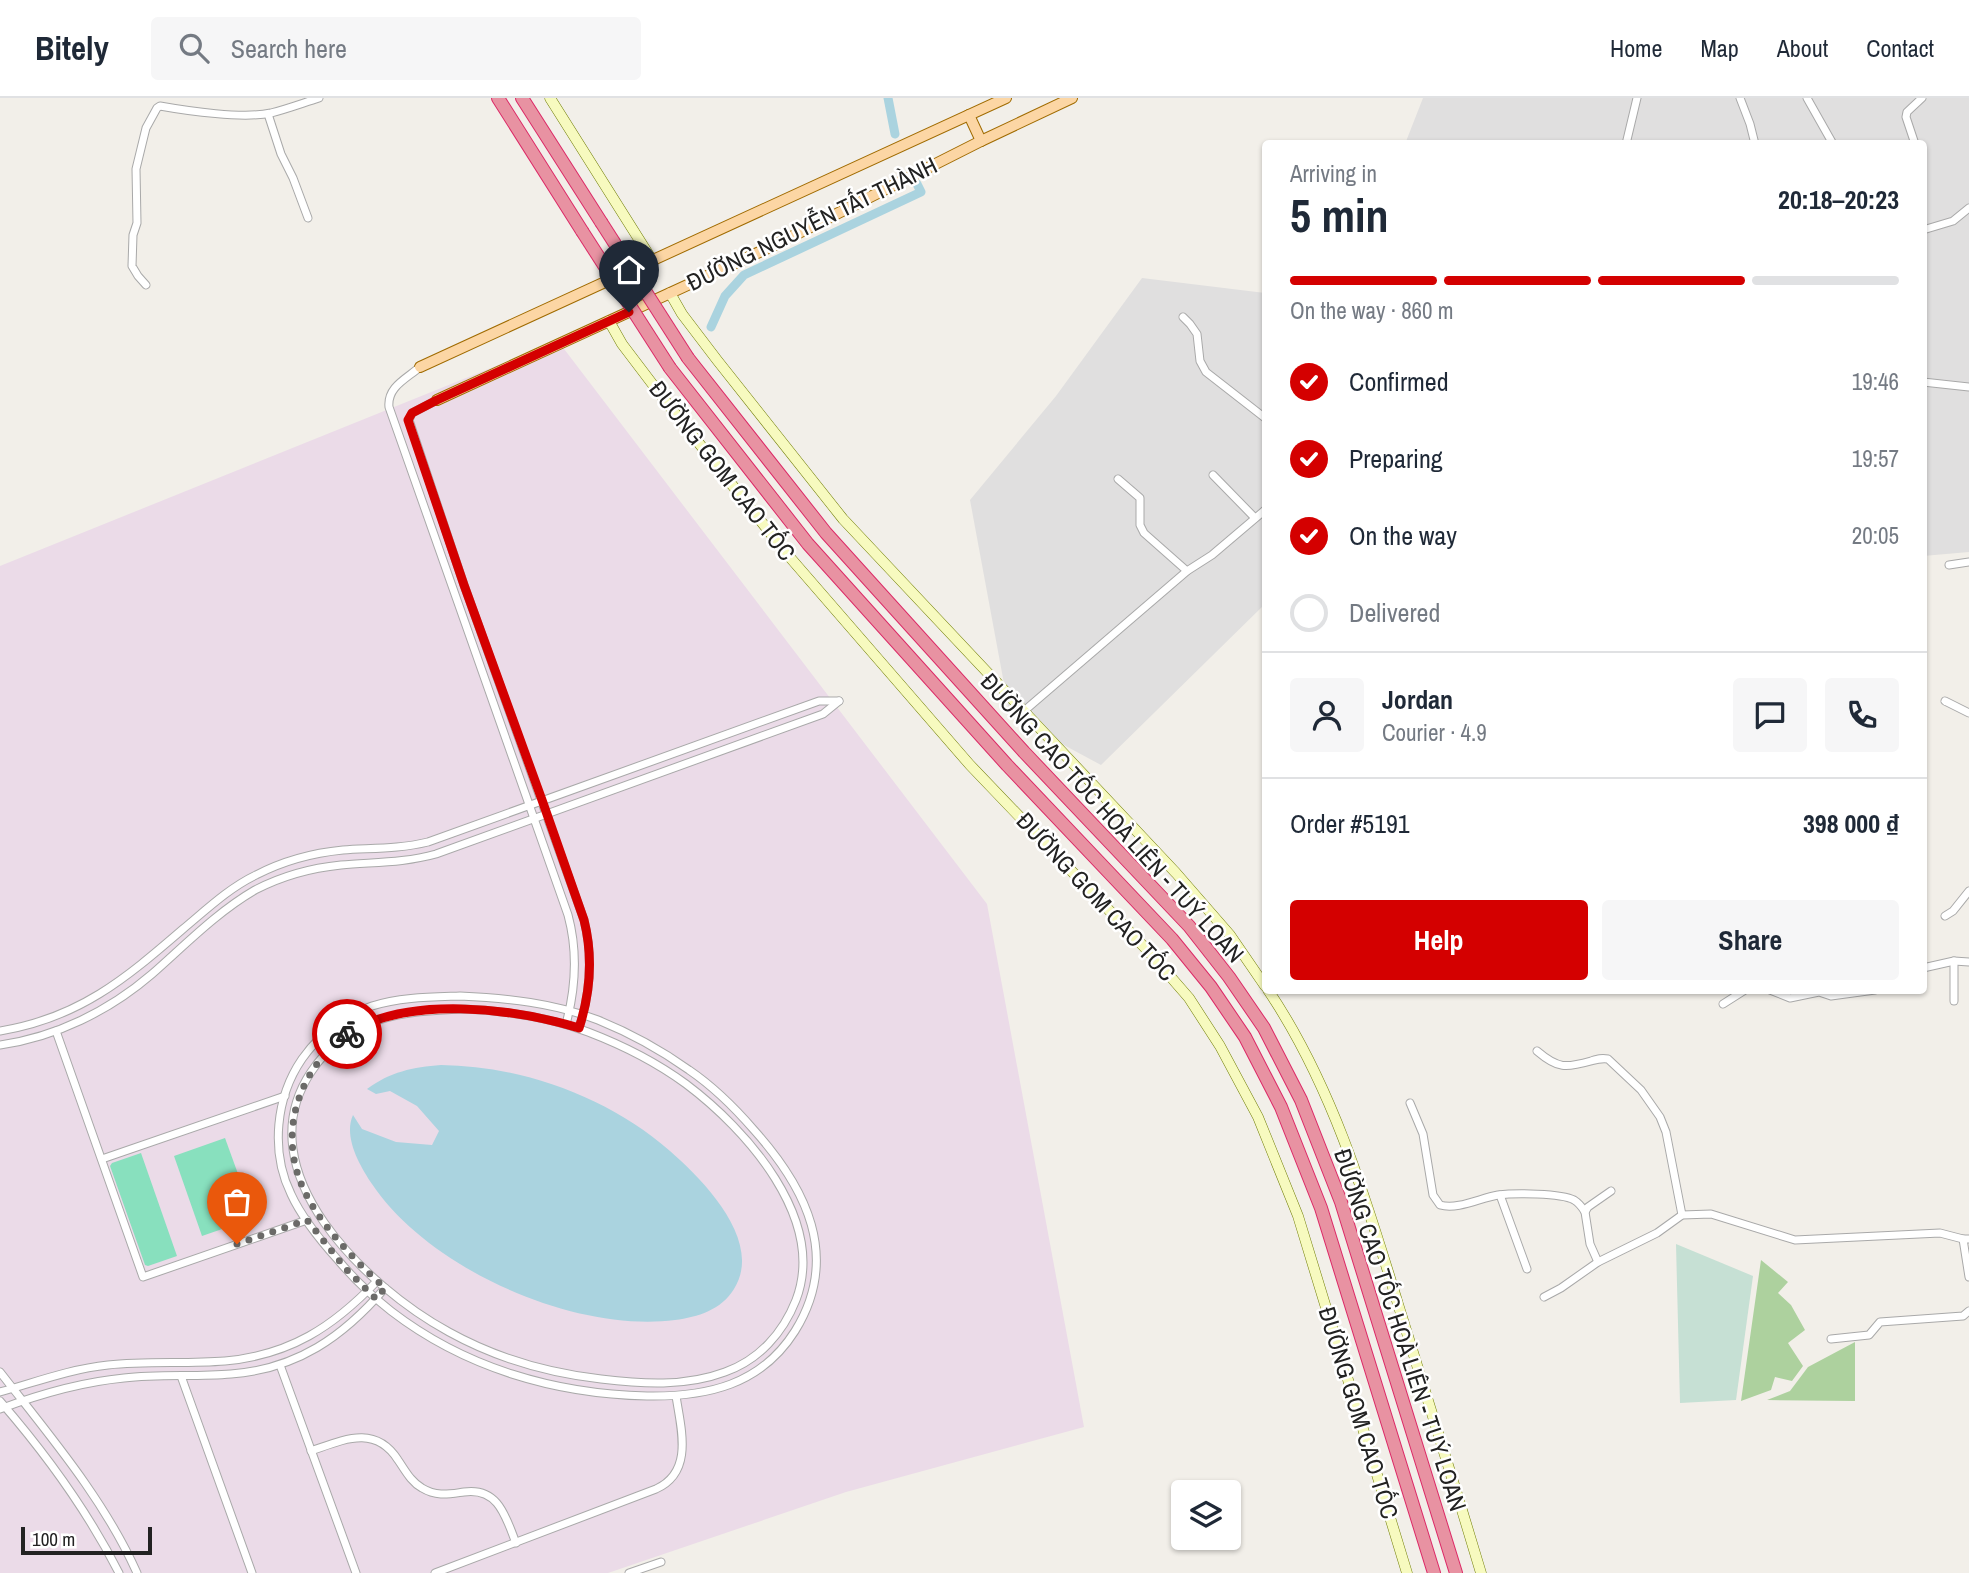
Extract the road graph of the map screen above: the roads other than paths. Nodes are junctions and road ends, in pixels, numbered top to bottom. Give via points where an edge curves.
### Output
1 (319, 98) edge
2 (498, 98) edge
3 (522, 98) edge
4 (551, 98) edge
5 (1006, 98) edge
6 (1072, 98) edge
7 (1637, 98) edge
8 (1740, 98) edge
9 (1807, 98) edge
10 (1922, 98) edge
11 (268, 114) junction
12 (969, 115) junction
13 (1627, 140) edge
14 (1754, 140) edge
15 (1831, 140) edge
16 (1914, 140) edge
17 (981, 141) junction
18 (1969, 208) edge
19 (308, 218) dead end
20 (1927, 229) edge
21 (652, 260) junction
22 (146, 285) dead end
23 (670, 293) junction
24 (1183, 317) dead end
25 (609, 321) junction
26 (420, 367) joint
27 (1927, 382) edge
28 (1969, 387) edge
29 (437, 400) joint
30 (1262, 416) edge
31 (1213, 475) dead end
32 (1118, 479) dead end
33 (1262, 512) edge
34 (1255, 518) junction
35 (1969, 562) edge
36 (1949, 565) dead end
37 (1187, 571) junction
38 (1945, 701) dead end
39 (1024, 711) junction
40 (1969, 713) edge
41 (542, 800) junction
42 (530, 805) junction
43 (547, 813) junction
44 (534, 818) junction
45 (1969, 891) edge
46 (1945, 916) dead end
47 (1954, 961) junction
48 (1969, 962) edge
49 (1927, 967) edge
50 (1262, 982) edge
51 (1271, 994) edge
52 (1739, 994) edge
53 (1780, 994) edge
54 (1807, 994) edge
55 (1826, 994) edge
56 (1846, 994) edge
57 (1954, 1001) dead end
58 (1723, 1004) dead end
59 (570, 1011) junction
60 (583, 1015) junction
61 (566, 1024) junction
62 (579, 1028) junction
63 (0, 1031) edge
64 (56, 1031) junction
65 (0, 1045) edge
66 (1537, 1051) dead end
67 (285, 1096) junction
68 (1409, 1103) dead end
69 (740, 1114) junction
70 (731, 1124) junction
71 (102, 1159) junction
72 (1611, 1191) dead end
73 (1500, 1195) junction
74 (1585, 1212) junction
75 (1682, 1215) junction
76 (307, 1220) junction
77 (1966, 1239) edge
78 (1598, 1262) junction
79 (1527, 1269) dead end
80 (1969, 1277) edge
81 (377, 1281) junction
82 (385, 1288) junction
83 (367, 1291) junction
84 (1544, 1297) dead end
85 (376, 1299) junction
86 (1969, 1311) edge
87 (786, 1322) junction
88 (797, 1328) junction
89 (1831, 1339) dead end
90 (280, 1365) junction
91 (0, 1372) edge
92 (181, 1376) junction
93 (13, 1389) junction
94 (0, 1392) edge
95 (676, 1396) junction
96 (23, 1402) junction
97 (2, 1406) edge
98 (311, 1451) junction
99 (516, 1543) junction
100 (661, 1562) dead end
101 (119, 1573) edge
102 (137, 1573) edge
103 (252, 1573) edge
104 (356, 1573) edge
105 (435, 1573) edge
106 (629, 1573) edge
107 (1408, 1573) edge
108 (1434, 1573) edge
109 (1456, 1573) edge
110 (1481, 1573) edge

1 - 11 street
2 - 108 highway, ĐƯỜNG CAO TỐC HOÀ LIÊN - TUÝ LOAN, bridge via 670,368 808,544 1172,939 1245,1037 1281,1107 1321,1208
3 - 109 highway, ĐƯỜNG CAO TỐC HOÀ LIÊN - TUÝ LOAN, bridge via 688,358 826,533 1189,926 1264,1028 1300,1100 1341,1202
4 - 21 main road
5 - 12 main road, ĐƯỜNG NGUYỄN TẤT THÀNH
6 - 17 main road, ĐƯỜNG NGUYỄN TẤT THÀNH
7 - 13 street
8 - 14 street
9 - 15 street
10 - 16 street via 1906,117
11 - 19 street
11 - 22 street via 207,113 160,106 154,111 136,169 137,222 131,250 132,266
12 - 17 main road
12 - 21 main road, ĐƯỜNG NGUYỄN TẤT THÀNH
17 - 23 main road, ĐƯỜNG NGUYỄN TẤT THÀNH
18 - 20 street via 1953,221
21 - 26 main road, ĐƯỜNG NGUYỄN TẤT THÀNH
23 - 25 main road, ĐƯỜNG NGUYỄN TẤT THÀNH
23 - 39 main road via 843,519
24 - 30 street via 1196,334 1206,372
25 - 29 main road, ĐƯỜNG NGUYỄN TẤT THÀNH
25 - 107 main road, ĐƯỜNG GOM CAO TỐC via 622,344 787,554 970,765 1149,952 1189,998 1220,1046 1258,1116 1298,1216
26 - 42 street via 392,390 388,407
27 - 28 street
29 - 41 street via 408,420
31 - 34 street
32 - 37 street via 1140,498 1144,533
33 - 34 street
34 - 37 street
35 - 36 street
37 - 39 street
38 - 40 street
39 - 50 main road via 1203,904
41 - 42 street
41 - 43 street
41 - 43 street via 819,701 839,701 823,714
42 - 44 street
42 - 63 street via 418,844 322,853 272,867 228,891 138,968 95,998 54,1017
43 - 44 street
43 - 60 street via 588,939
44 - 59 street via 573,933
44 - 64 street via 426,857 317,868 278,879 223,912 121,997
45 - 46 street
47 - 48 street
47 - 49 street
47 - 57 street
51 - 110 main road via 1325,1093 1364,1192
52 - 58 street
53 - 54 street via 1790,998
55 - 56 street
59 - 60 street
59 - 61 street
59 - 67 street via 460,996 403,999 370,1007 341,1021 314,1044 296,1068
60 - 62 street
60 - 69 street via 666,1054
61 - 62 street
61 - 81 street via 479,1010 389,1016 349,1033 312,1070 294,1115 299,1179 325,1222
62 - 70 street via 659,1066
64 - 65 street
64 - 71 street
66 - 75 street via 1564,1067 1608,1059 1649,1099 1664,1124
67 - 71 street
67 - 76 street via 279,1128 281,1163 290,1192
68 - 73 street via 1425,1142 1436,1201 1449,1206
69 - 70 street
69 - 88 street via 788,1174 813,1226 815,1283
70 - 87 street via 778,1184 800,1233 801,1283
71 - 76 street via 143,1277
72 - 74 street
73 - 74 street via 1569,1198
73 - 79 street
74 - 78 street
75 - 77 street via 1711,1214 1795,1240 1940,1233
75 - 78 street via 1657,1233
76 - 83 street
77 - 80 street
78 - 84 street
81 - 82 street
81 - 83 street
82 - 85 street
82 - 87 street via 451,1334 497,1355 569,1375 621,1382 674,1383 721,1374 753,1358
83 - 85 street
83 - 93 street via 319,1331 262,1355 93,1367
85 - 90 street via 331,1339
85 - 95 street via 431,1338 497,1370 570,1389
86 - 89 street via 1963,1316 1880,1322 1866,1336
87 - 88 street
88 - 95 street via 778,1353 752,1374 718,1389
90 - 92 street via 243,1373
90 - 98 street
91 - 93 street
92 - 96 street via 95,1381
92 - 103 street
93 - 94 street
93 - 96 street
95 - 99 street via 682,1453 668,1483
96 - 97 street
96 - 102 street via 95,1498
97 - 101 street via 78,1501
98 - 99 street via 353,1437 380,1442 421,1488 444,1495 476,1492 494,1500 503,1509
98 - 104 street
99 - 105 street
100 - 106 street

